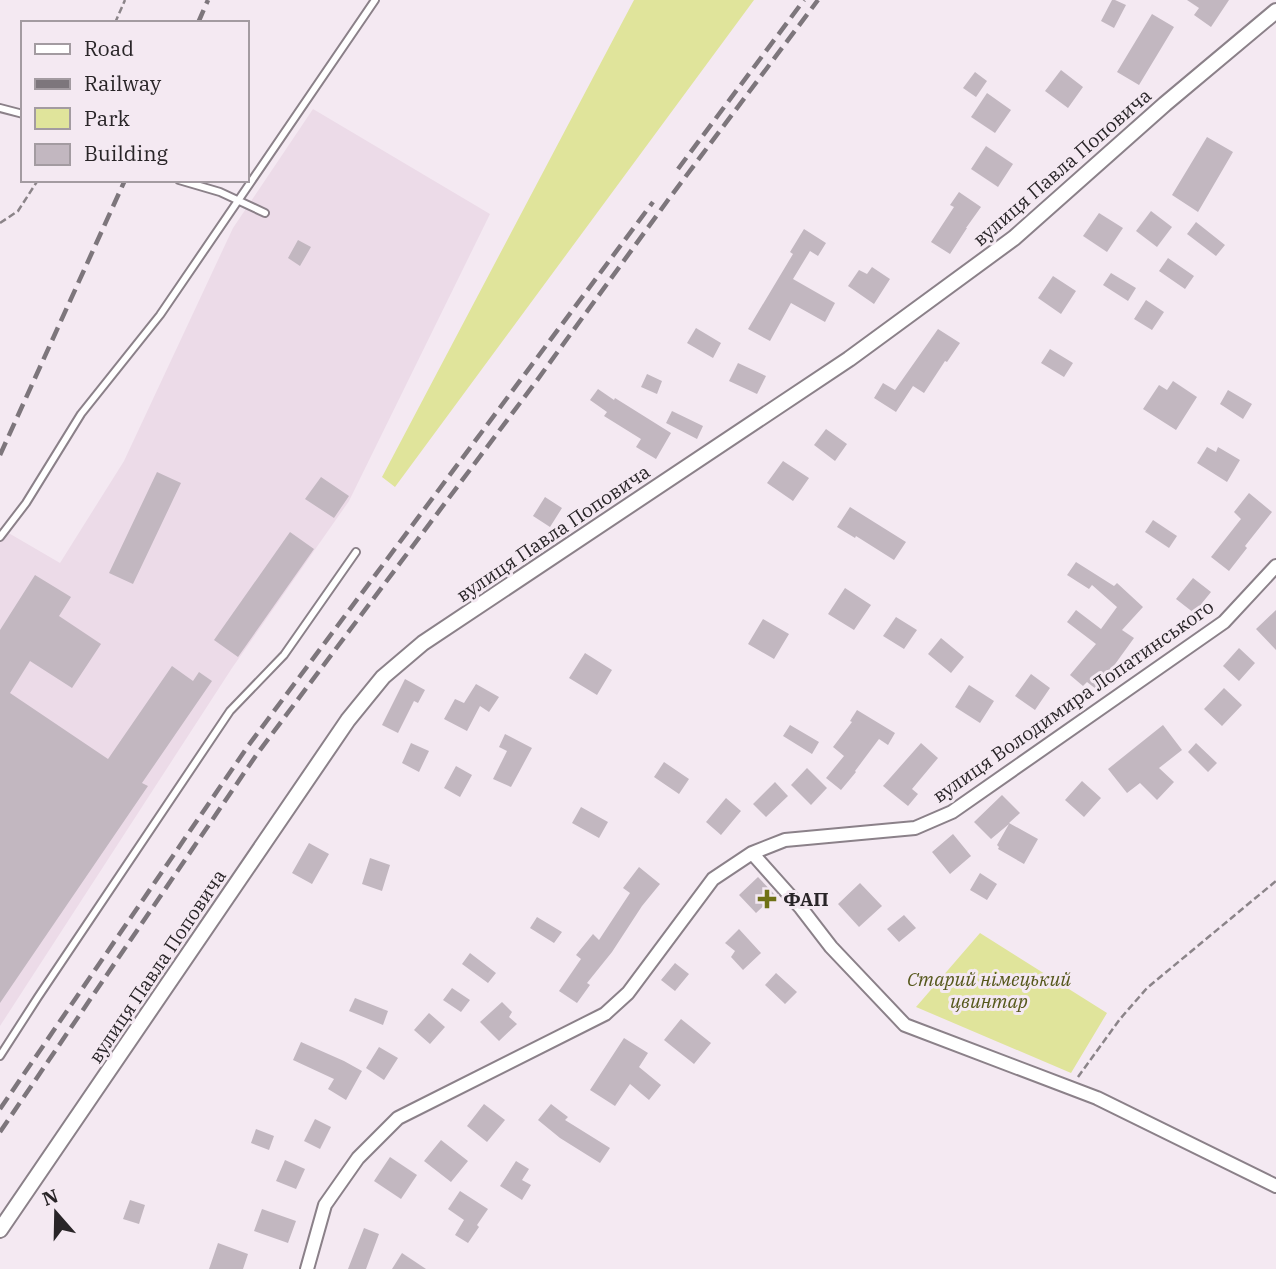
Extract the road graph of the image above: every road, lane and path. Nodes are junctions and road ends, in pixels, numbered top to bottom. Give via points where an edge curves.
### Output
1 (125, 0) edge
2 (375, 0) edge
3 (1276, 11) edge
4 (116, 21) edge
5 (0, 107) edge
6 (21, 113) edge
7 (37, 182) edge
8 (186, 182) edge
9 (238, 201) junction
10 (265, 213) dead end
11 (0, 223) edge
12 (0, 537) edge
13 (356, 552) dead end
14 (1276, 566) edge
15 (752, 853) junction
16 (1276, 881) edge
17 (0, 1056) edge
18 (1070, 1088) junction
19 (1276, 1186) edge
20 (0, 1230) edge
21 (307, 1269) edge

1 - 4 path
2 - 9 lane
3 - 20 street, вулиця Павла Поповича via 1014,238 849,359 423,643 383,677 348,720
5 - 6 lane
7 - 11 path via 18,211
8 - 9 lane
9 - 10 lane
9 - 12 lane via 160,315 81,414
13 - 17 lane via 284,655 230,711
14 - 15 street, вулиця Володимира Лопатинського via 1224,622 952,812 915,828 785,840
15 - 18 street via 905,1025
15 - 21 street, вулиця Володимира Лопатинського via 713,879 628,993 606,1014 398,1118 358,1158 325,1205
16 - 18 path via 1147,988
18 - 19 street

